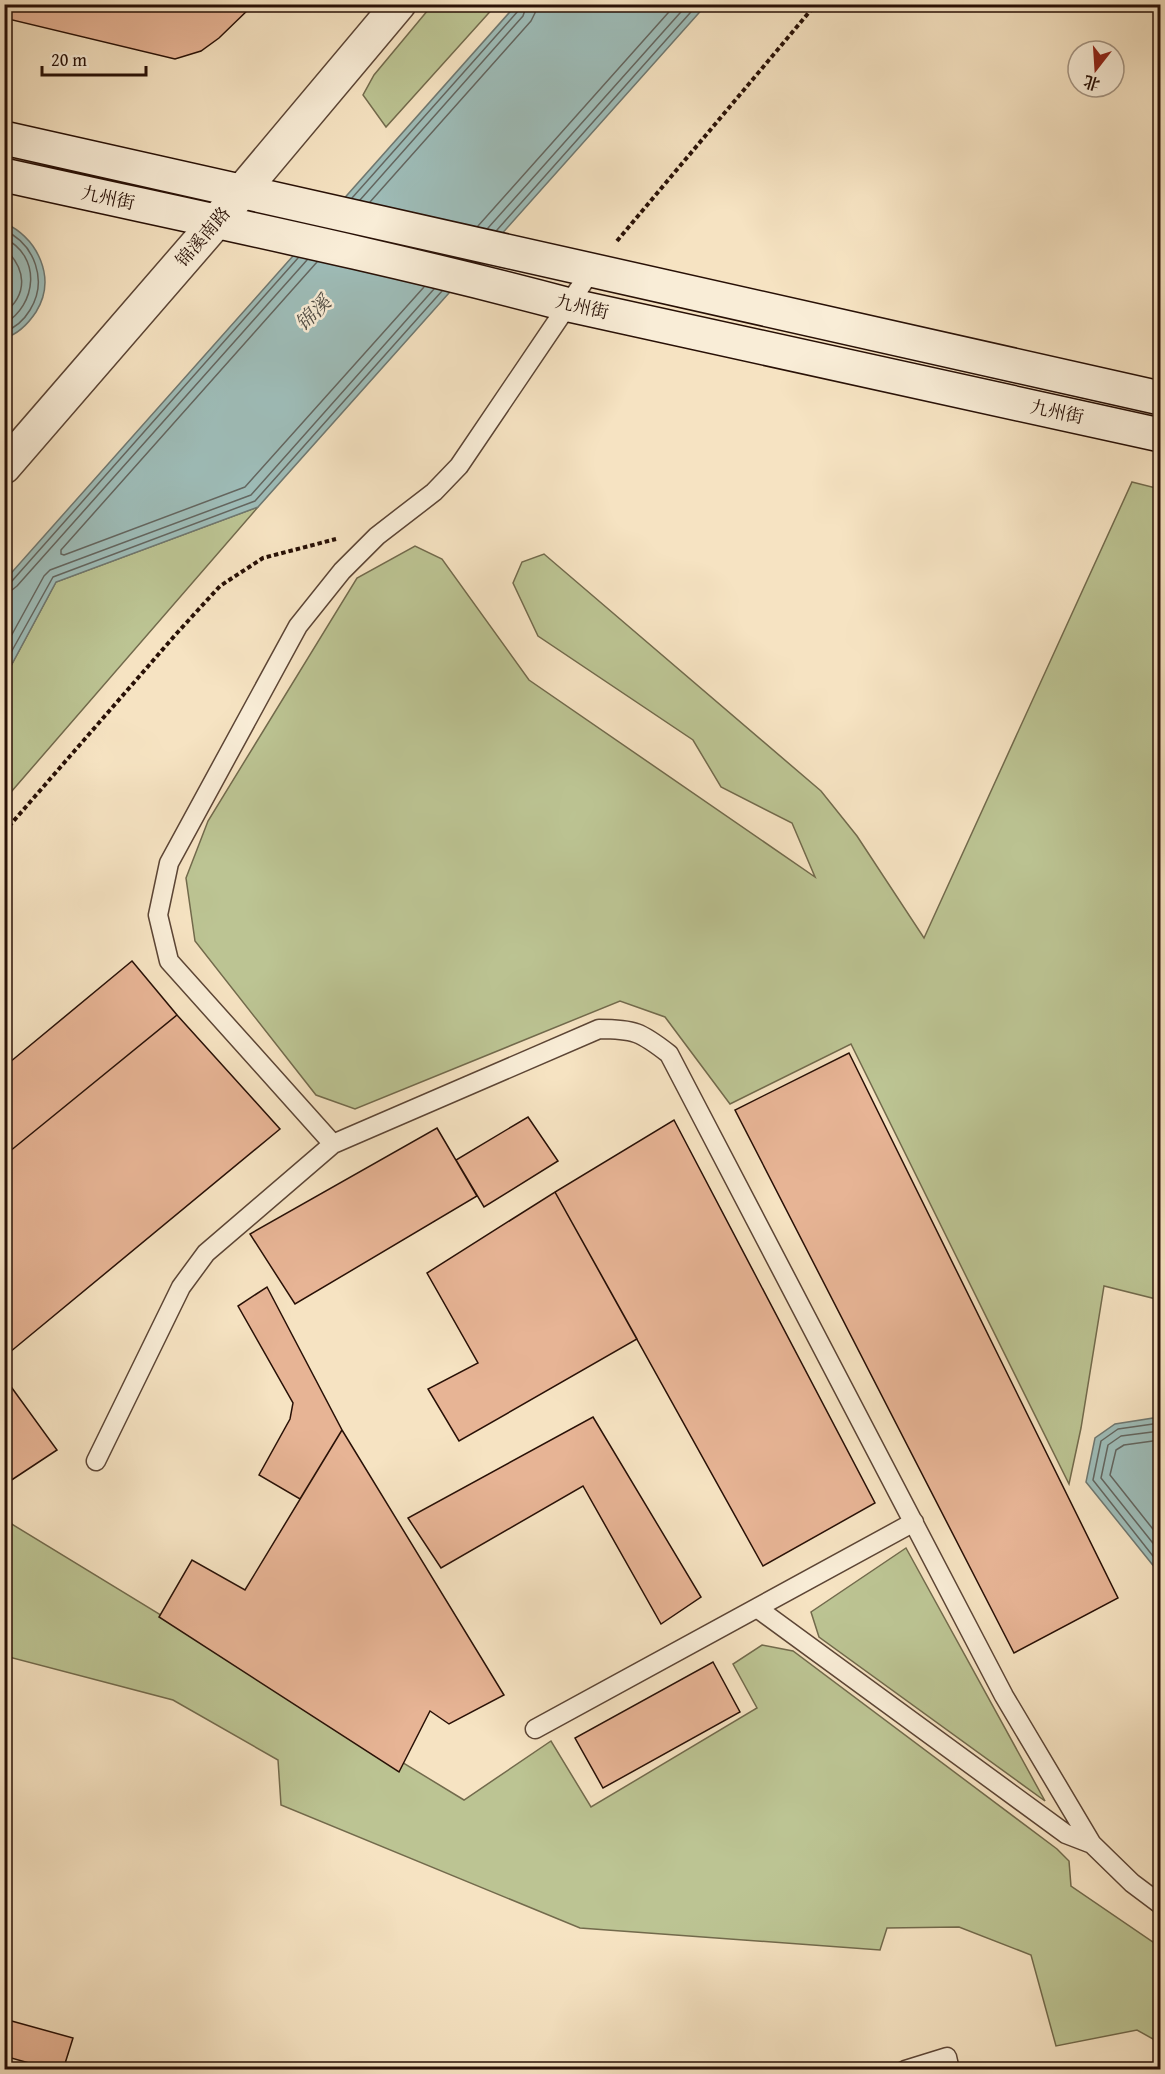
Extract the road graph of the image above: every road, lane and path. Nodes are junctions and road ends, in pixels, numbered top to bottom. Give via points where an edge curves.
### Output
1 (399, 4) edge
2 (816, 4) edge
3 (4, 138) edge
4 (4, 175) edge
5 (257, 194) junction
6 (216, 222) junction
7 (591, 271) junction
8 (569, 305) junction
9 (1161, 398) edge
10 (1161, 435) edge
11 (4, 467) edge
12 (392, 525) junction
13 (4, 832) edge
14 (333, 1144) junction
15 (96, 1461) dead end
16 (914, 1522) junction
17 (757, 1608) junction
18 (535, 1729) dead end
19 (1092, 1844) junction
20 (1161, 1904) edge
21 (905, 2070) edge
22 (950, 2070) edge

1 - 5 main road, 锦溪南路
2 - 7 path
3 - 5 main road, 九州街
4 - 6 main road, 九州街
5 - 6 main road, 锦溪南路
5 - 7 main road, 九州街
6 - 8 main road, 九州街
6 - 11 main road, 锦溪南路
7 - 8 lane
7 - 9 main road, 九州街
8 - 10 main road, 九州街
8 - 12 lane via 459,466
12 - 13 path via 263,558 220,586
12 - 14 lane via 342,570 298,626 169,863 158,915 170,961
14 - 15 lane via 199,1261 181,1287
14 - 16 lane via 599,1029 623,1029 647,1036 669,1054
16 - 17 lane
16 - 19 lane via 1004,1696
17 - 18 lane
17 - 19 lane via 1066,1834
19 - 20 lane via 1131,1883
21 - 22 lane via 947,2057

